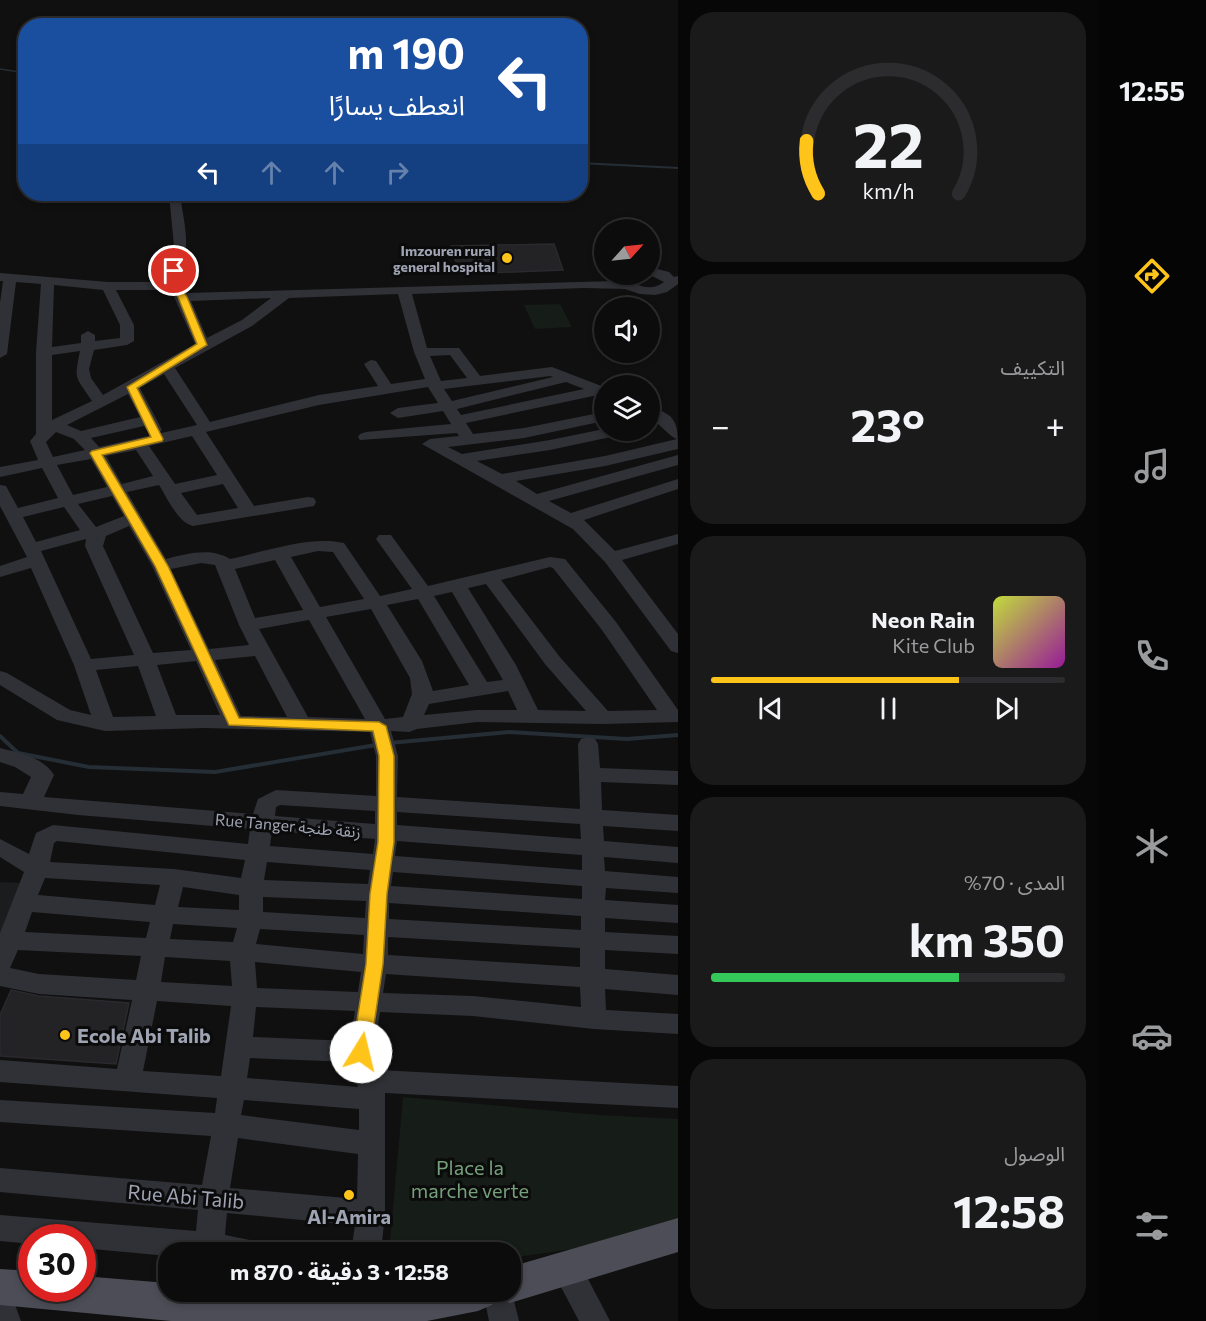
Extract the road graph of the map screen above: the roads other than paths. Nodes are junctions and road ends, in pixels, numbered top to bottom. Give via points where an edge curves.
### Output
1 (175, 201) edge
2 (660, 276) edge
3 (5, 277) edge
4 (48, 282) junction
5 (594, 283) edge
6 (674, 284) edge
7 (635, 285) edge
8 (108, 286) junction
9 (404, 290) junction
10 (179, 291) junction
11 (285, 294) junction
12 (87, 340) junction
13 (202, 345) junction
14 (43, 352) junction
15 (421, 352) junction
16 (0, 354) edge
17 (371, 364) dead end
18 (166, 366) junction
19 (569, 377) junction
20 (476, 380) junction
21 (435, 384) junction
22 (132, 387) junction
23 (594, 388) edge
24 (387, 389) junction
25 (594, 393) edge
26 (100, 401) junction
27 (449, 406) junction
28 (398, 413) dead end
29 (660, 418) edge
30 (594, 419) edge
31 (148, 420) junction
32 (674, 427) edge
33 (201, 428) junction
34 (49, 429) junction
35 (463, 429) junction
36 (80, 436) junction
37 (594, 436) edge
38 (366, 437) dead end
39 (158, 439) junction
40 (140, 444) junction
41 (678, 444) edge
42 (96, 453) junction
43 (459, 459) junction
44 (678, 460) edge
45 (46, 461) junction
46 (0, 472) edge
47 (227, 478) junction
48 (500, 479) junction
49 (166, 484) junction
50 (678, 484) edge
51 (0, 490) edge
52 (116, 490) junction
53 (536, 500) junction
54 (68, 501) junction
55 (308, 502) dead end
56 (249, 512) junction
57 (12, 514) junction
58 (133, 518) junction
59 (571, 519) junction
60 (92, 534) junction
61 (385, 539) dead end
62 (678, 539) edge
63 (33, 555) junction
64 (281, 555) junction
65 (610, 558) junction
66 (161, 566) junction
67 (224, 566) junction
68 (0, 572) edge
69 (491, 579) junction
70 (458, 585) junction
71 (423, 592) junction
72 (375, 603) junction
73 (314, 614) junction
74 (248, 625) junction
75 (678, 647) edge
76 (262, 650) junction
77 (204, 656) junction
78 (146, 660) junction
79 (84, 665) junction
80 (0, 677) edge
81 (515, 684) junction
82 (481, 689) junction
83 (422, 699) junction
84 (675, 716) edge
85 (531, 718) junction
86 (603, 718) junction
87 (234, 722) junction
88 (169, 723) junction
89 (301, 723) junction
90 (105, 724) junction
91 (409, 725) junction
92 (383, 740) junction
93 (588, 744) dead end
94 (0, 755) edge
95 (590, 775) junction
96 (678, 778) edge
97 (0, 799) edge
98 (31, 801) junction
99 (387, 803) junction
100 (592, 817) junction
101 (262, 823) junction
102 (678, 823) edge
103 (386, 833) junction
104 (0, 847) edge
105 (593, 848) junction
106 (258, 853) junction
107 (678, 855) edge
108 (382, 862) junction
109 (37, 869) junction
110 (174, 877) junction
111 (594, 879) junction
112 (678, 885) edge
113 (251, 888) junction
114 (378, 894) junction
115 (25, 903) junction
116 (594, 907) junction
117 (165, 914) junction
118 (678, 914) edge
119 (251, 920) junction
120 (378, 928) junction
121 (9, 940) junction
122 (594, 940) junction
123 (678, 945) edge
124 (155, 948) junction
125 (242, 952) junction
126 (0, 964) edge
127 (375, 964) junction
128 (0, 976) edge
129 (592, 978) junction
130 (678, 985) edge
131 (147, 991) junction
132 (245, 997) junction
133 (369, 1001) junction
134 (594, 1019) junction
135 (678, 1024) edge
136 (239, 1047) junction
137 (361, 1052) junction
138 (0, 1071) edge
139 (129, 1080) junction
140 (232, 1088) junction
141 (372, 1090) junction
142 (678, 1097) edge
143 (0, 1111) edge
144 (226, 1125) junction
145 (373, 1144) junction
146 (0, 1180) edge
147 (214, 1199) junction
148 (371, 1213) junction
149 (0, 1228) edge
150 (678, 1235) edge
151 (209, 1242) edge
152 (367, 1242) edge
153 (158, 1244) edge
154 (566, 1268) junction
155 (521, 1282) edge
156 (0, 1287) edge
157 (158, 1296) edge
158 (248, 1302) edge
159 (407, 1302) edge
160 (500, 1302) edge
161 (0, 1304) edge
162 (351, 1310) edge
163 (6, 1321) edge
164 (504, 1321) edge
165 (595, 1321) edge

1 - 10 street via 180,246 174,273
2 - 6 street
3 - 4 street
3 - 16 street
4 - 8 street
4 - 14 street
5 - 9 street
6 - 7 street via 643,290
8 - 10 street
8 - 12 street via 127,325 127,341
9 - 11 street
9 - 15 street
10 - 11 street
10 - 13 street
11 - 13 street via 256,318
12 - 14 street
12 - 26 street via 82,369
13 - 18 street
14 - 34 street
15 - 20 street via 454,351
15 - 21 street
17 - 24 street
18 - 22 street
18 - 33 street
19 - 20 street via 552,371
19 - 23 street
19 - 27 street
20 - 21 street
21 - 24 street
21 - 27 street
22 - 26 street
22 - 31 street
24 - 33 street via 319,400
25 - 35 street
26 - 34 street
27 - 28 street
27 - 35 street
29 - 32 street
30 - 35 street via 543,429
31 - 36 street
31 - 39 street
33 - 39 street
33 - 47 street
34 - 36 street
34 - 45 street via 38,441
35 - 38 street
35 - 43 street via 430,444
36 - 42 street
37 - 43 street
39 - 40 street
40 - 42 street
40 - 49 street
41 - 48 street
42 - 45 street
42 - 52 street
43 - 48 street
44 - 53 street
45 - 46 street
45 - 54 street
47 - 49 street
47 - 56 street
48 - 53 street
49 - 52 street
49 - 56 street via 193,521
50 - 59 street
51 - 57 street
52 - 54 street
52 - 58 street
53 - 59 street
54 - 57 street
54 - 60 street
55 - 56 street
57 - 63 street
58 - 60 street
58 - 66 street
59 - 65 street
60 - 63 street
60 - 78 street via 113,592
61 - 71 street
62 - 65 street
63 - 68 street
63 - 79 street
64 - 67 street
64 - 72 street via 318,546 339,547
64 - 73 street
65 - 75 street
66 - 67 street via 201,557 218,558
66 - 77 street
67 - 74 street
69 - 70 street
69 - 84 street via 550,562 562,565
69 - 86 street via 552,660
70 - 71 street
70 - 81 street
71 - 72 street
71 - 82 street
72 - 73 street
72 - 83 street via 408,654 420,679
73 - 74 street
73 - 92 street
74 - 76 street
76 - 77 street
76 - 89 street
77 - 78 street
77 - 87 street
78 - 79 street
78 - 88 street
79 - 90 street
80 - 90 street via 64,715
81 - 82 street
81 - 85 street
82 - 83 street
83 - 91 street
84 - 86 street
85 - 86 street
85 - 91 street via 477,716
87 - 88 street
87 - 89 street
88 - 90 street
89 - 92 street
91 - 92 street
92 - 99 street
93 - 95 street
94 - 98 street via 20,759 43,775
95 - 96 street
95 - 100 street
97 - 98 street, Rue Tanger زنقة طنجة
98 - 101 street, Rue Tanger زنقة طنجة
99 - 100 street
99 - 101 street via 276,797 266,804
99 - 103 street
100 - 102 street
100 - 105 street
101 - 103 street, Rue Tanger زنقة طنجة
101 - 106 street
103 - 105 street, Rue Tanger زنقة طنجة
103 - 108 street
104 - 109 street
105 - 107 street, Rue Tanger زنقة طنجة
105 - 111 street
106 - 108 street
106 - 109 street via 53,833 44,838
106 - 113 street
108 - 111 street
108 - 114 street
109 - 110 street
109 - 115 street
110 - 113 street
110 - 117 street
111 - 112 street
111 - 116 street
113 - 114 street
113 - 119 street
114 - 116 street
114 - 120 street
115 - 117 street
115 - 121 street
116 - 118 street
116 - 122 street
117 - 119 street
117 - 124 street
119 - 120 street
119 - 125 street
120 - 122 street
120 - 127 street
121 - 124 street
121 - 126 street
122 - 123 street
122 - 129 street
124 - 125 street
124 - 131 street
125 - 127 street
125 - 132 street
127 - 129 street
127 - 133 street
128 - 131 street via 39,984
129 - 130 street
129 - 134 street
131 - 132 street
131 - 139 street
132 - 133 street
132 - 136 street
133 - 134 street via 473,1006
133 - 137 street
134 - 135 street
136 - 137 street
136 - 140 street
137 - 141 street
138 - 139 street
139 - 140 street
140 - 141 street
140 - 144 street
141 - 142 street
141 - 145 street
143 - 144 street
144 - 145 street
144 - 147 street
145 - 148 street
146 - 147 street, Rue Abi Talib
147 - 148 street, Rue Abi Talib
147 - 151 street
148 - 152 street
149 - 153 street
150 - 154 main road
154 - 155 main road
154 - 165 street
156 - 157 main road
158 - 162 main road
159 - 162 main road
160 - 164 street
161 - 163 street

